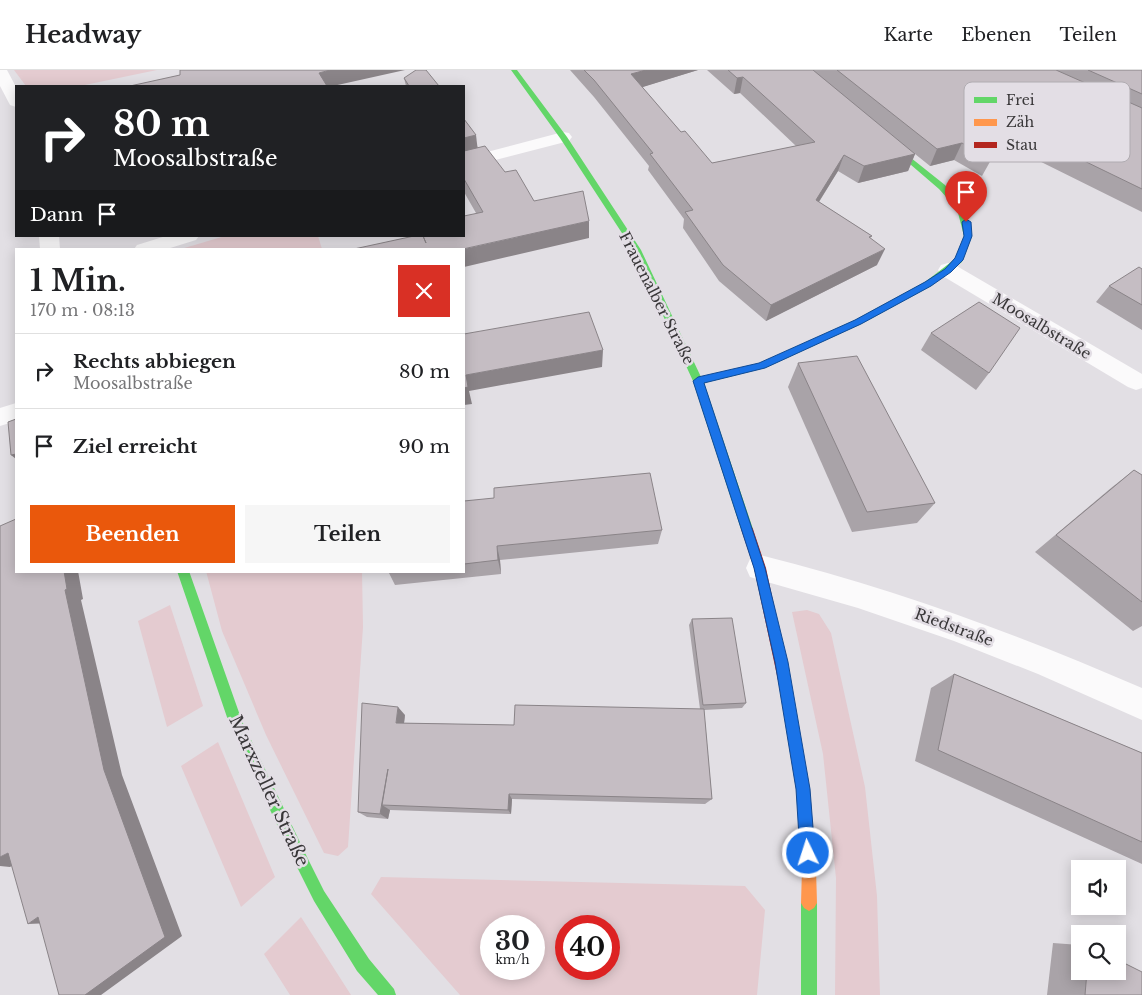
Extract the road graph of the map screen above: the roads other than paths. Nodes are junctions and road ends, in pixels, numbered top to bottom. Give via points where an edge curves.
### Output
1 (514, 70) edge
2 (0, 71) edge
3 (15, 100) edge
4 (875, 131) edge
5 (563, 137) junction
6 (465, 163) edge
7 (186, 237) edge
8 (147, 248) edge
9 (948, 270) junction
10 (698, 381) junction
11 (1136, 382) dead end
12 (15, 412) edge
13 (0, 417) edge
14 (760, 568) junction
15 (184, 573) edge
16 (1142, 704) edge
17 (388, 995) edge
18 (809, 995) edge

1 - 5 street, Frauenalber Straße
2 - 3 street
4 - 9 street via 942,187 961,208 968,236 959,260
5 - 6 street
5 - 10 street, Frauenalber Straße via 637,250
7 - 8 street
9 - 10 street via 858,322 762,366
9 - 11 street, Moosalbstraße
10 - 14 street, Frauenalber Straße
12 - 13 street
14 - 16 street, Riedstraße via 824,583 917,613
14 - 18 street, Frauenalber Straße via 781,662 803,789 809,869
15 - 17 street, Marxzeller Straße via 236,724 299,855 319,896 363,965

